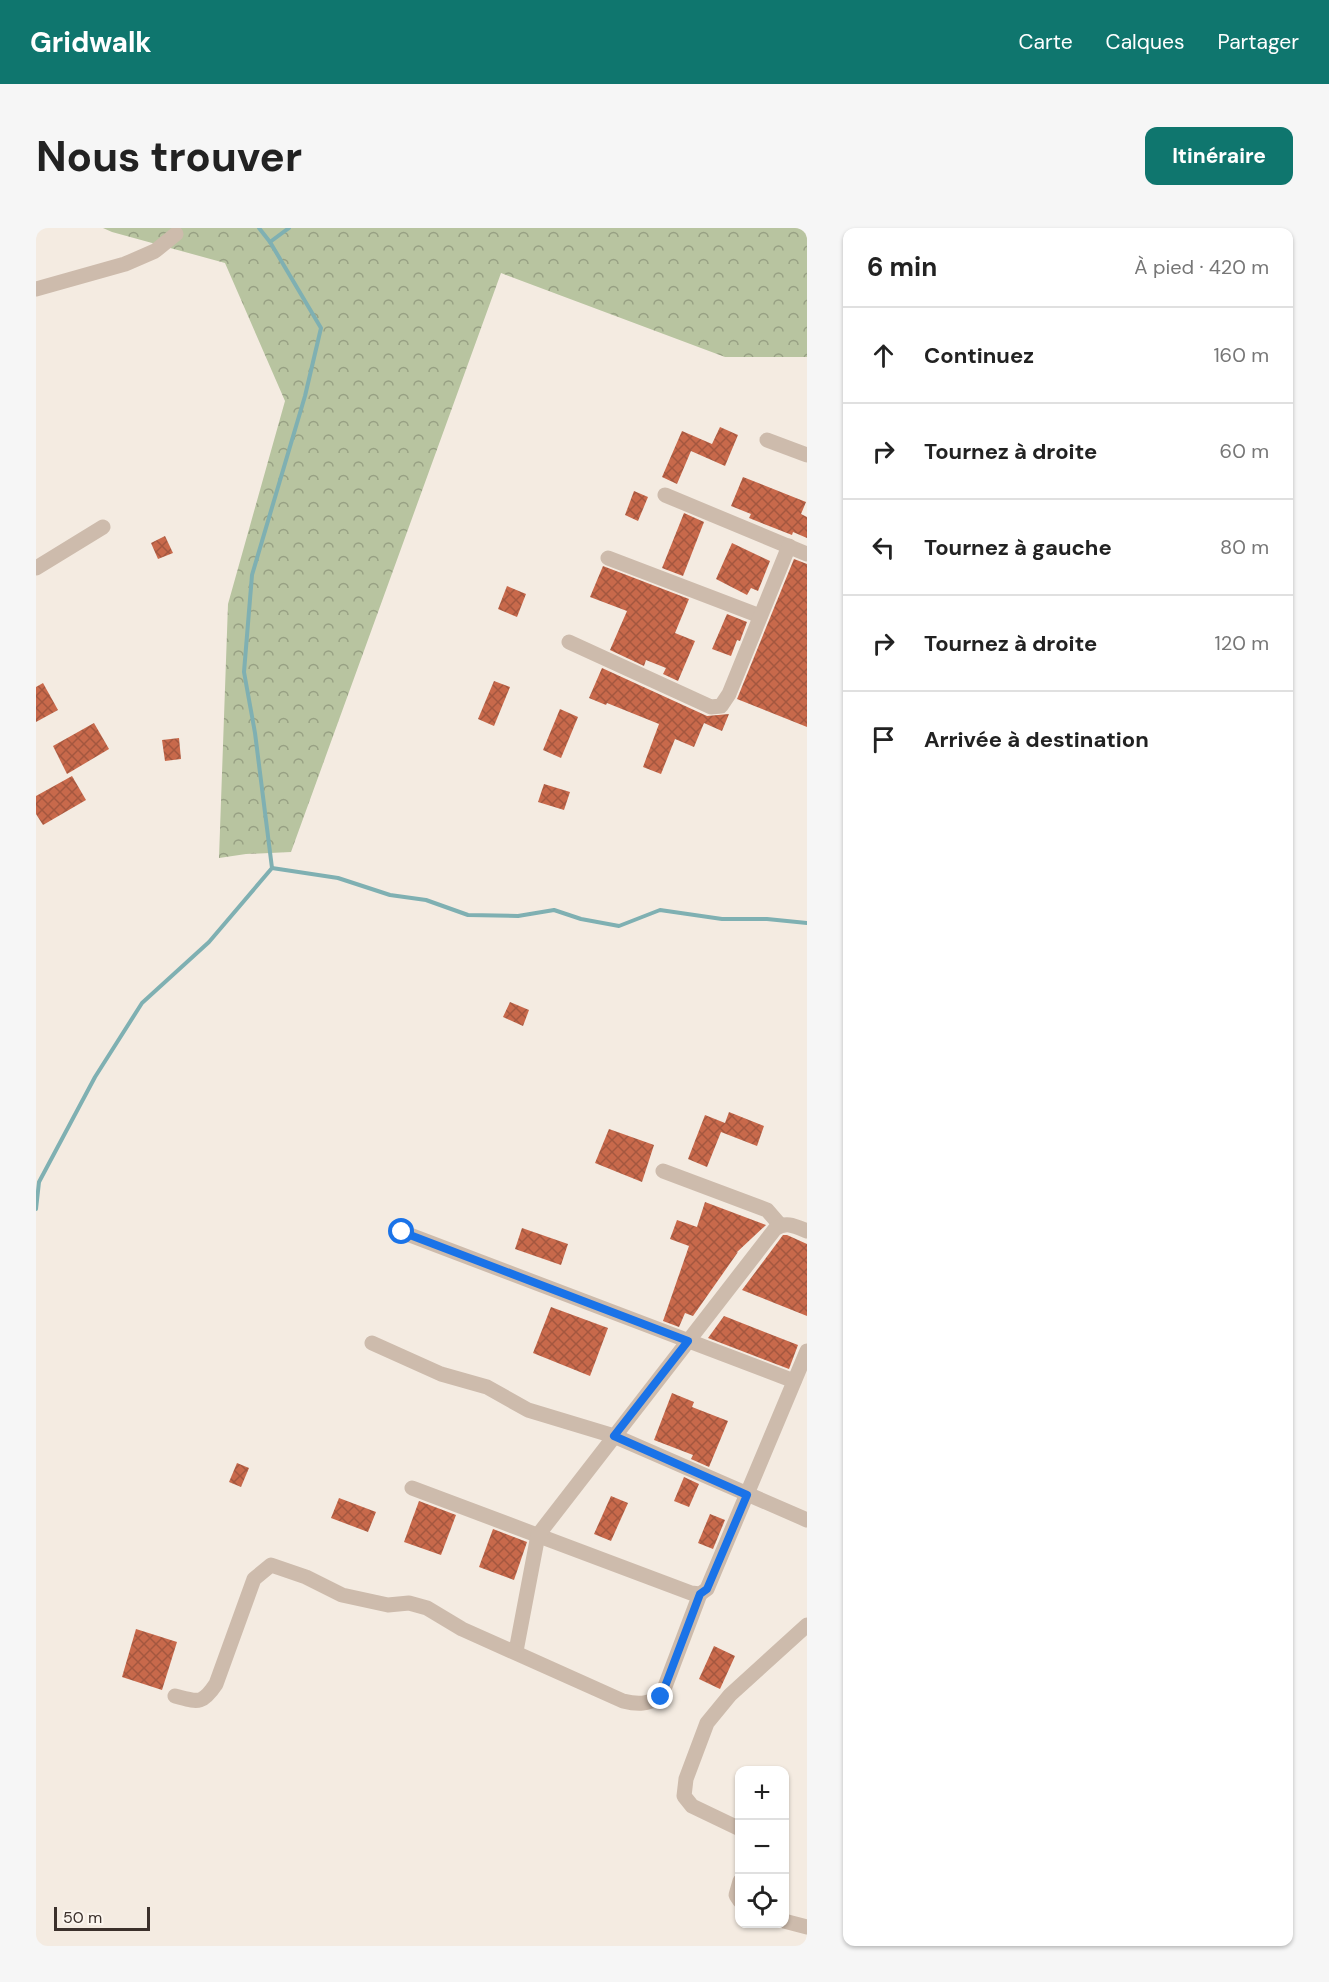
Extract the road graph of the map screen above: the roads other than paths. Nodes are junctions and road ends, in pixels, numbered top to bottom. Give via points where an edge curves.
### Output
1 (176, 234) dead end
2 (36, 289) edge
3 (767, 440) dead end
4 (807, 455) edge
5 (665, 495) dead end
6 (103, 527) dead end
7 (789, 546) junction
8 (807, 554) edge
9 (608, 558) dead end
10 (36, 568) edge
11 (760, 615) junction
12 (569, 642) dead end
13 (663, 1171) dead end
14 (780, 1225) junction
15 (807, 1231) edge
16 (402, 1232) dead end
17 (688, 1341) junction
18 (372, 1343) dead end
19 (807, 1351) edge
20 (794, 1381) junction
21 (614, 1436) junction
22 (412, 1488) dead end
23 (747, 1495) junction
24 (807, 1520) edge
25 (538, 1534) junction
26 (700, 1594) junction
27 (807, 1625) edge
28 (516, 1652) junction
29 (175, 1696) dead end
30 (735, 1827) edge
31 (789, 1922) edge
32 (807, 1927) edge

1 - 2 street via 155,251 125,264
3 - 4 street
5 - 7 street
6 - 10 street
7 - 8 street
7 - 11 street
9 - 11 street
11 - 12 street via 721,706 711,707
13 - 14 street via 767,1210
14 - 15 street
14 - 17 street
16 - 17 street
17 - 20 street
17 - 21 street
18 - 21 street via 441,1374 487,1387 528,1410
19 - 20 street
20 - 23 street
21 - 23 street
21 - 25 street
22 - 25 street
23 - 24 street
23 - 26 street via 707,1589
25 - 26 street
25 - 28 street
26 - 28 street via 661,1697 648,1704 623,1701
27 - 30 street via 730,1695 706,1723 686,1779 684,1796 692,1806
28 - 29 street via 462,1629 427,1608 409,1602 388,1605 342,1595 271,1565 254,1579 216,1684 208,1696 196,1701
31 - 32 street

